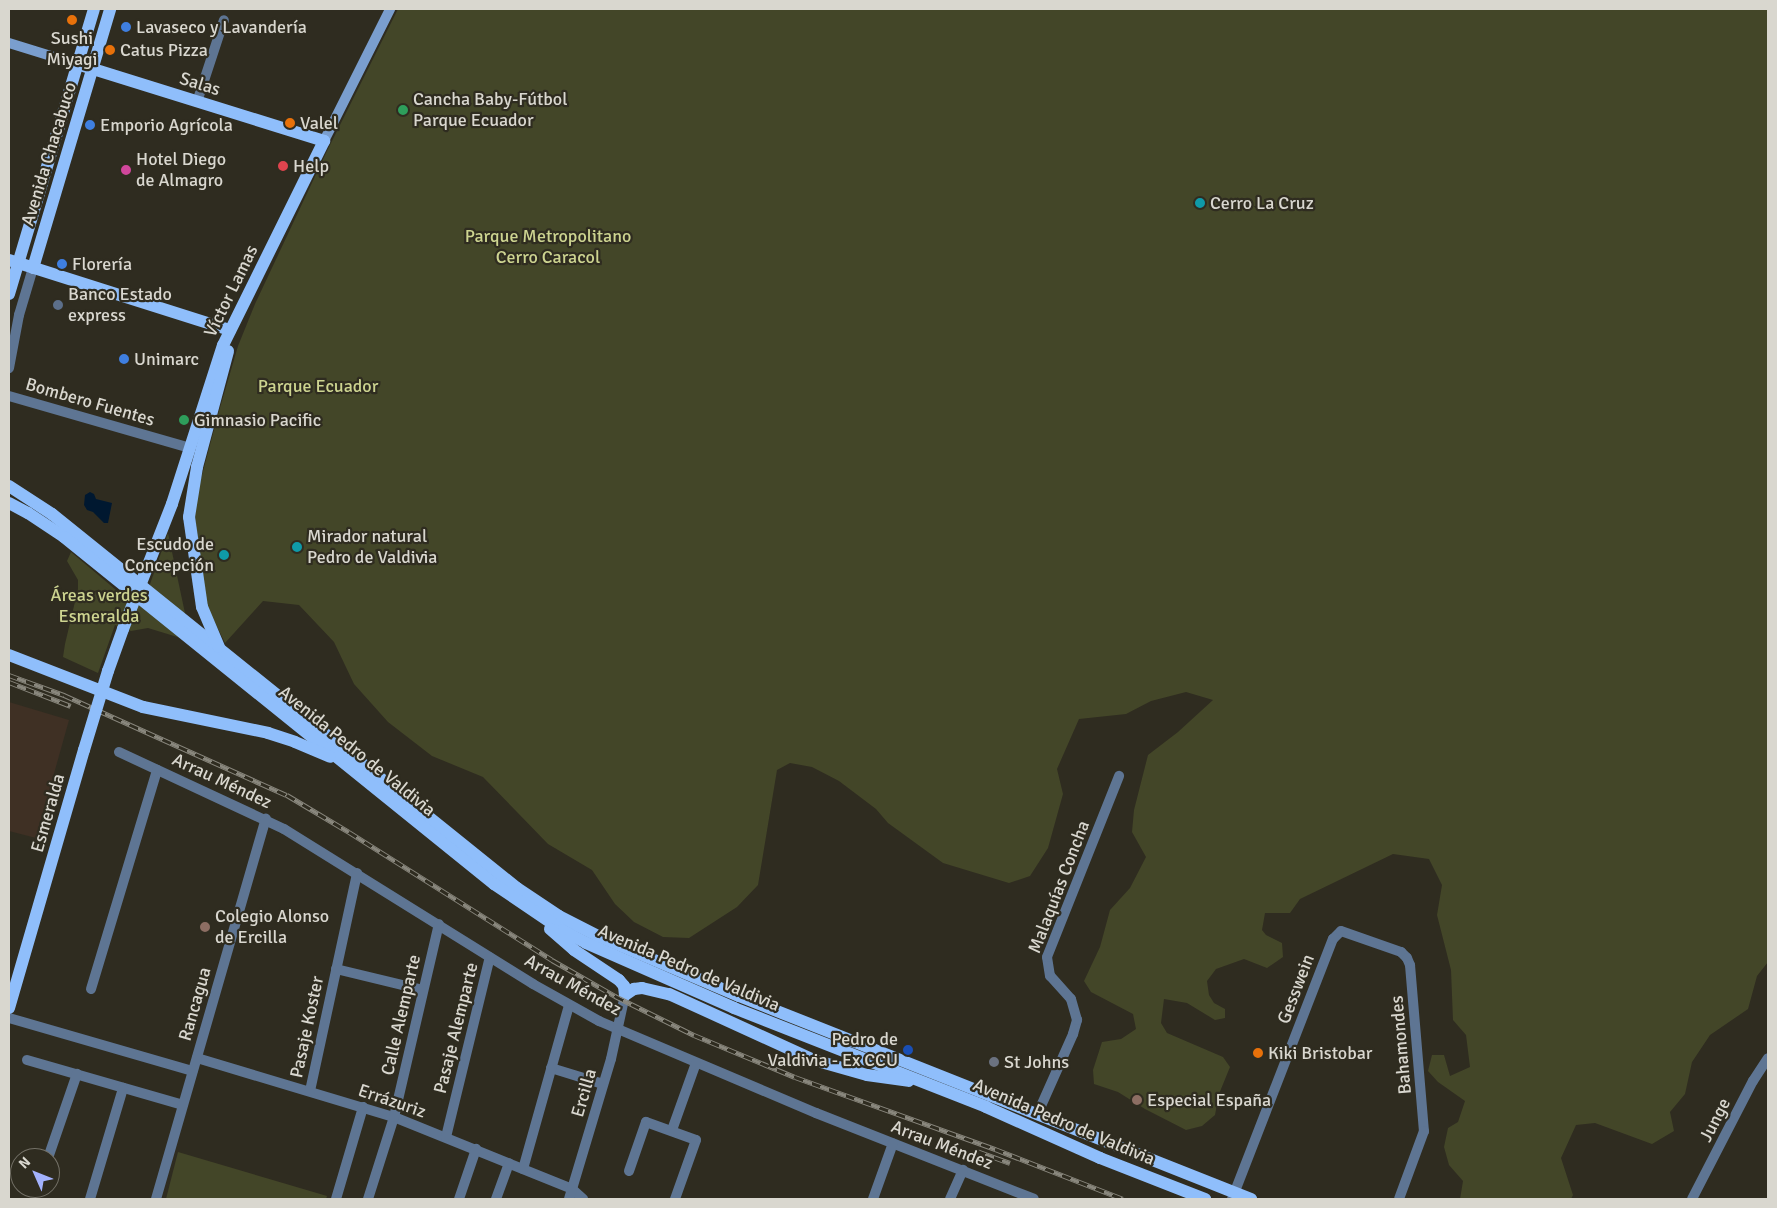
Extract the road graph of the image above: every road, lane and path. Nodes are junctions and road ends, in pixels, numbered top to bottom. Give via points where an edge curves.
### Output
1 (94, 9) edge
2 (110, 9) edge
3 (390, 9) edge
4 (224, 20) dead end
5 (9, 43) edge
6 (77, 64) junction
7 (92, 69) junction
8 (197, 102) junction
9 (324, 141) junction
10 (13, 262) edge
11 (33, 268) junction
12 (9, 294) edge
13 (230, 330) junction
14 (9, 368) edge
15 (9, 396) edge
16 (190, 448) junction
17 (9, 486) edge
18 (9, 503) edge
19 (123, 629) joint
20 (9, 655) edge
21 (221, 658) junction
22 (120, 752) dead end
23 (350, 769) junction
24 (157, 770) junction
25 (1120, 776) dead end
26 (266, 819) junction
27 (357, 873) junction
28 (538, 916) junction
29 (439, 924) junction
30 (1339, 932) joint
31 (490, 957) junction
32 (336, 969) junction
33 (91, 989) dead end
34 (423, 990) junction
35 (626, 995) junction
36 (570, 1005) junction
37 (9, 1008) edge
38 (734, 1008) junction
39 (9, 1018) edge
40 (618, 1028) junction
41 (864, 1046) junction
42 (795, 1051) junction
43 (855, 1055) junction
44 (197, 1058) junction
45 (1768, 1058) edge
46 (26, 1060) dead end
47 (696, 1063) junction
48 (835, 1067) junction
49 (551, 1068) junction
50 (193, 1071) junction
51 (77, 1074) junction
52 (921, 1081) junction
53 (603, 1084) junction
54 (123, 1088) junction
55 (310, 1091) junction
56 (183, 1105) junction
57 (363, 1107) junction
58 (1037, 1115) junction
59 (394, 1117) junction
60 (672, 1130) junction
61 (446, 1137) junction
62 (893, 1143) junction
63 (51, 1148) edge
64 (476, 1150) junction
65 (509, 1163) junction
66 (523, 1169) junction
67 (962, 1170) junction
68 (629, 1171) dead end
69 (571, 1194) edge
70 (1233, 1196) edge
71 (90, 1199) edge
72 (156, 1199) edge
73 (336, 1199) edge
74 (368, 1199) edge
75 (459, 1199) edge
76 (496, 1199) edge
77 (583, 1199) edge
78 (675, 1199) edge
79 (873, 1199) edge
80 (950, 1199) edge
81 (1034, 1199) edge
82 (1205, 1199) edge
83 (1250, 1199) edge
84 (1399, 1199) edge
85 (1692, 1199) edge

1 - 6 main road, Avenida Chacabuco
2 - 7 main road, Avenida Chacabuco
3 - 9 main road, Víctor Lamas
4 - 8 street
5 - 6 main road, Salas
6 - 7 main road, Salas
6 - 10 main road, Avenida Chacabuco
7 - 8 main road, Salas
7 - 11 main road, Avenida Chacabuco
8 - 9 main road, Salas
9 - 13 main road, Víctor Lamas
10 - 11 main road
10 - 12 main road, Avenida Chacabuco
11 - 13 main road
11 - 14 street, Avenida Chacabuco via 19,315
13 - 16 main road, Víctor Lamas
13 - 21 main road via 225,366 197,467 190,507 190,534 202,607
15 - 16 street, Bombero Fuentes
16 - 19 main road, Víctor Lamas, bridge via 172,504
17 - 21 main road via 52,514
18 - 21 main road via 64,537
19 - 37 main road, Esmeralda, bridge
20 - 23 main road via 143,707 288,739
21 - 23 main road, Avenida Pedro de Valdivia
21 - 41 main road, Avenida Pedro de Valdivia via 302,716 517,888 559,916 669,967
22 - 24 street, Arrau Méndez
23 - 28 main road, Avenida Pedro de Valdivia
24 - 26 street, Arrau Méndez
24 - 33 street
25 - 58 street, Malaquías Concha via 1047,957 1050,976 1071,999 1076,1020 1073,1034
26 - 27 street, Arrau Méndez
26 - 44 street, Rancagua
27 - 29 street, Arrau Méndez
27 - 32 street, Pasaje Koster
28 - 35 main road via 574,950 619,980
28 - 38 main road, Avenida Pedro de Valdivia via 586,943
29 - 31 street, Arrau Méndez
29 - 34 street, Calle Alemparte
30 - 70 street, Gesswein via 1333,939
30 - 84 street, Bahamondes via 1401,952 1410,965 1424,1131
31 - 36 street, Arrau Méndez
31 - 61 street, Pasaje Alemparte
32 - 34 street, Pasaje Koster
32 - 55 street, Pasaje Koster
34 - 59 street, Calle Alemparte
35 - 40 street, Ercilla
35 - 42 main road via 642,988 680,997
36 - 40 street, Arrau Méndez
36 - 49 street
38 - 42 main road
38 - 43 main road, Avenida Pedro de Valdivia
39 - 50 street
40 - 47 street, Arrau Méndez
40 - 53 street, Ercilla
41 - 43 main road
41 - 58 main road, Avenida Pedro de Valdivia
42 - 48 main road
43 - 48 main road
43 - 52 main road, Avenida Pedro de Valdivia
44 - 50 street, Rancagua
44 - 55 street, Errázuriz
45 - 85 street, Junge
46 - 51 street
47 - 60 street
47 - 62 street, Arrau Méndez
48 - 52 main road via 883,1078
49 - 53 street
49 - 66 street
50 - 56 street, Rancagua
51 - 54 street
51 - 63 street
52 - 82 main road, Avenida Pedro de Valdivia
53 - 69 street, Ercilla
54 - 56 street
54 - 71 street
55 - 57 street, Errázuriz
56 - 72 street, Rancagua
57 - 59 street, Errázuriz
57 - 73 street
58 - 70 main road, Avenida Pedro de Valdivia
59 - 61 street, Errázuriz
59 - 74 street, Calle Alemparte
60 - 68 street via 646,1122
60 - 78 street via 696,1140
61 - 64 street, Errázuriz
62 - 67 street, Arrau Méndez
62 - 79 street
64 - 65 street, Errázuriz
64 - 75 street
65 - 66 street, Errázuriz
65 - 76 street
66 - 69 street, Errázuriz
67 - 80 street
67 - 81 street, Arrau Méndez
69 - 77 street
70 - 83 main road, Avenida Pedro de Valdivia

